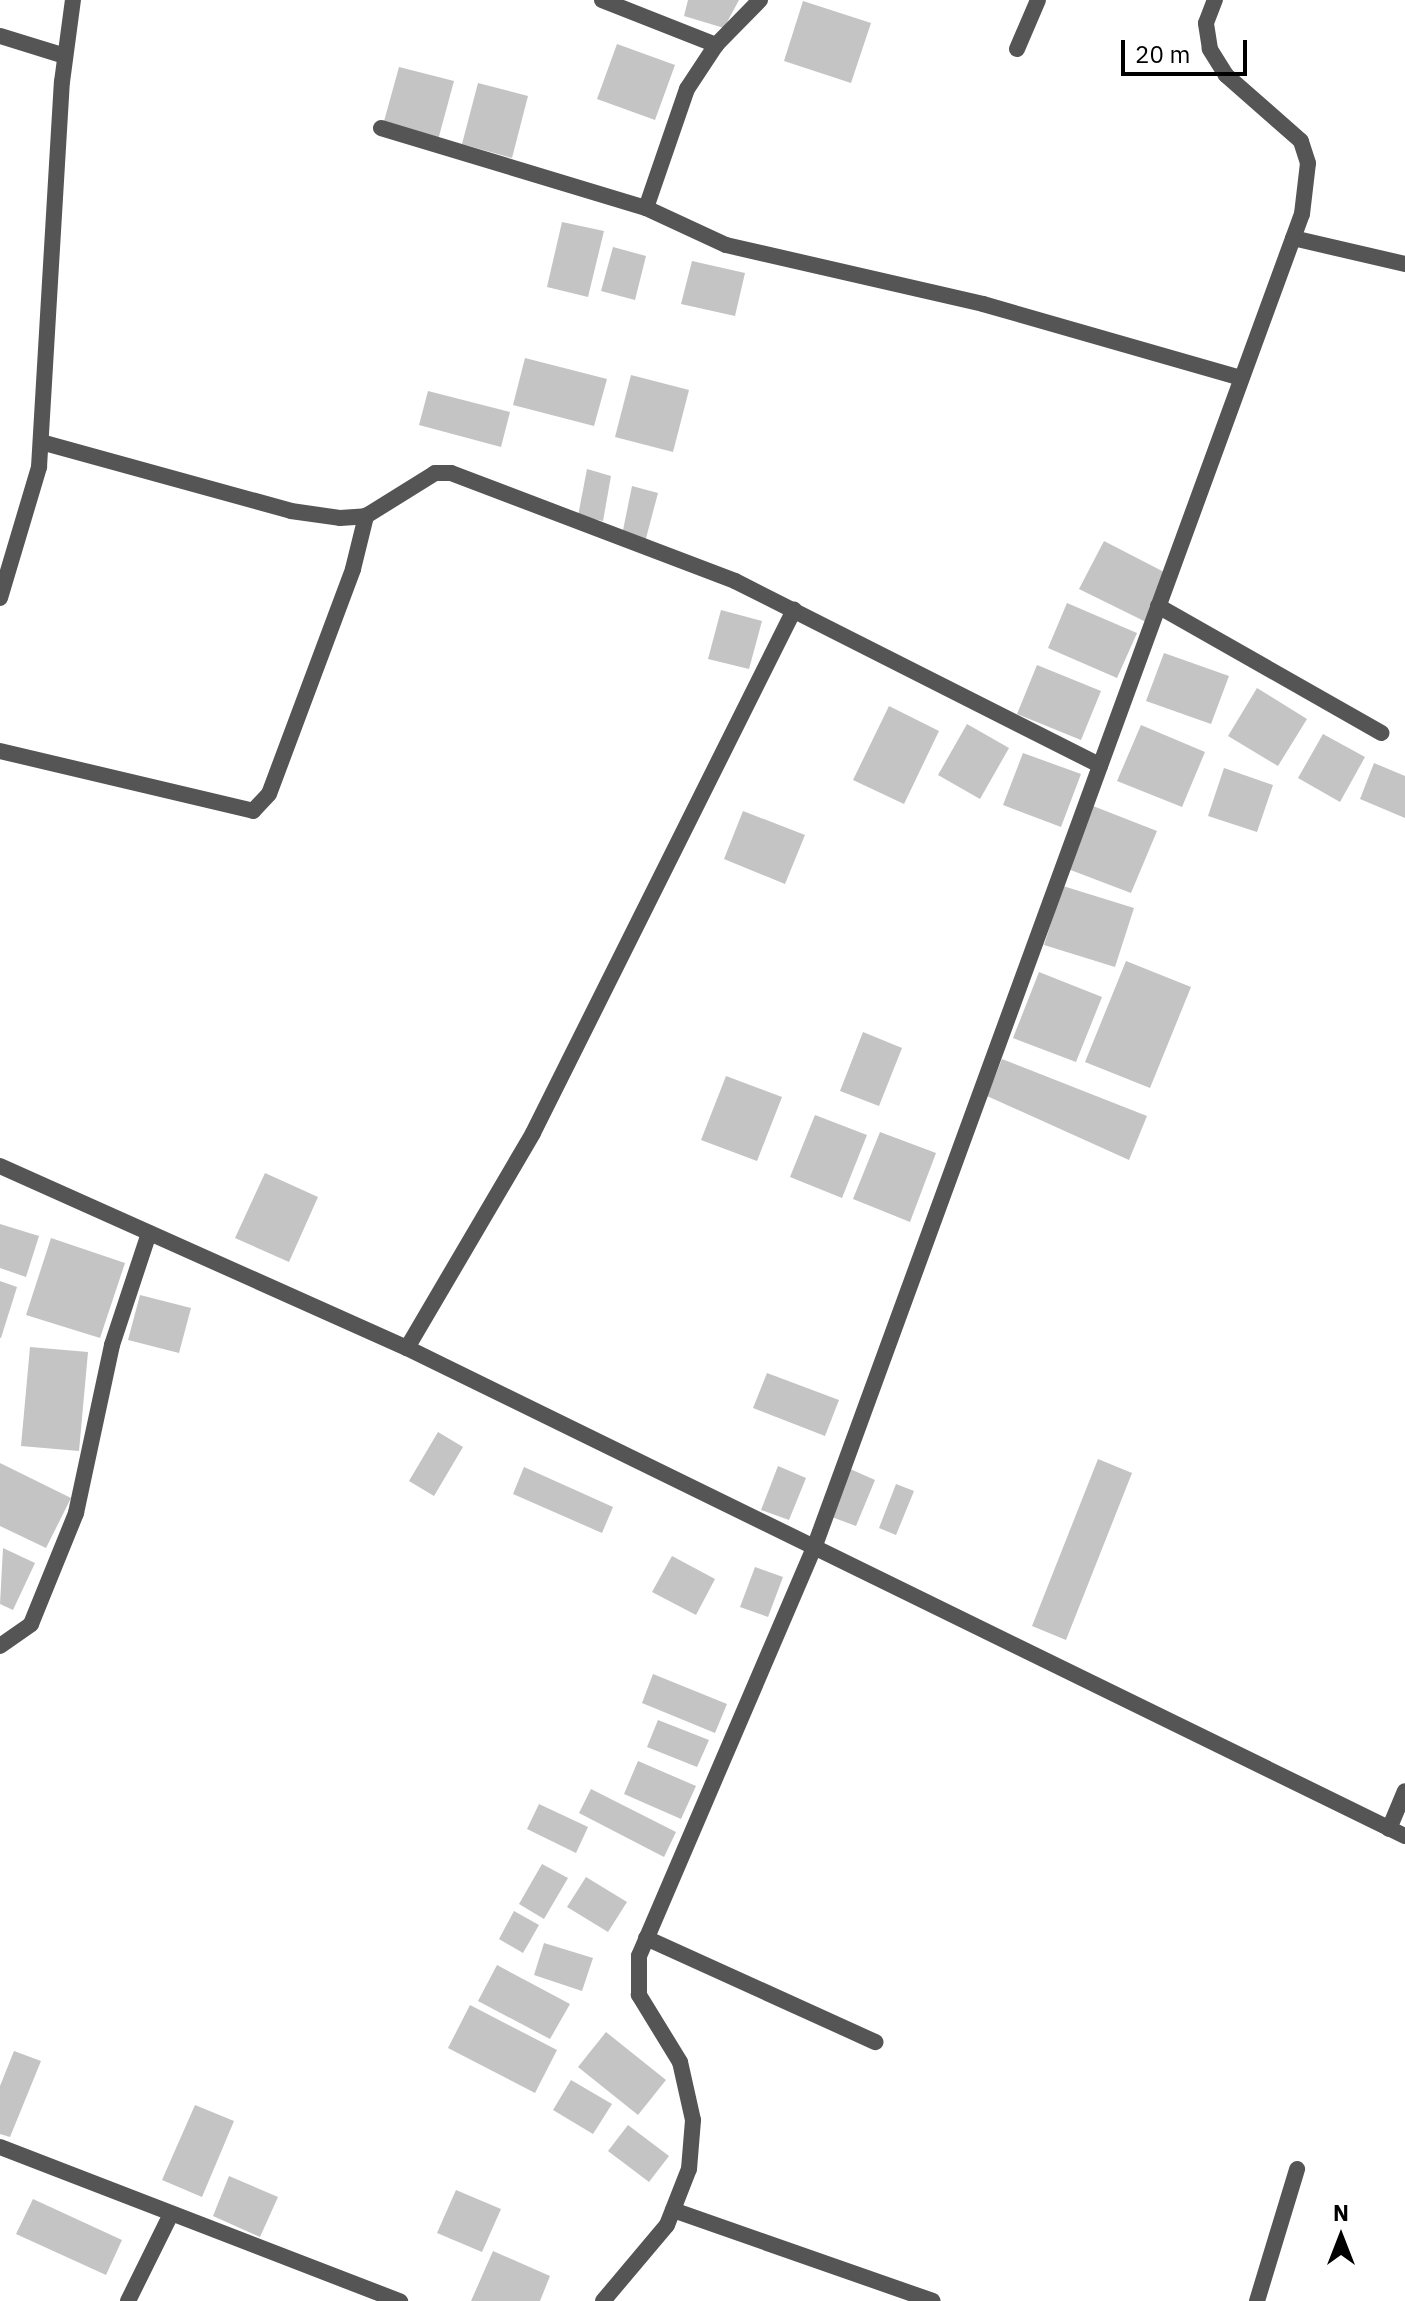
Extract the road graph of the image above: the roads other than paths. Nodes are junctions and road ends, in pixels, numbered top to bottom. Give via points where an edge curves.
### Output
1 (73, 0) edge
2 (602, 0) edge
3 (760, 0) edge
4 (1038, 0) edge
5 (1215, 0) edge
6 (0, 36) edge
7 (716, 45) junction
8 (1017, 49) dead end
9 (65, 56) junction
10 (381, 128) dead end
11 (646, 208) junction
12 (1293, 238) junction
13 (1405, 264) edge
14 (1241, 378) junction
15 (41, 442) junction
16 (366, 516) junction
17 (0, 598) edge
18 (1158, 606) junction
19 (794, 610) junction
20 (1382, 733) dead end
21 (0, 751) edge
22 (1100, 765) junction
23 (0, 1166) edge
24 (149, 1233) junction
25 (407, 1348) junction
26 (814, 1548) junction
27 (0, 1646) edge
28 (1405, 1791) edge
29 (1389, 1829) junction
30 (1405, 1836) edge
31 (646, 1938) junction
32 (875, 2042) dead end
33 (0, 2147) edge
34 (1297, 2169) dead end
35 (673, 2210) junction
36 (170, 2216) junction
37 (128, 2301) edge
38 (400, 2301) edge
39 (603, 2301) edge
40 (933, 2301) edge
41 (1257, 2301) edge

1 - 9 street
2 - 7 street
3 - 7 street
4 - 8 street
5 - 12 street via 1206,23 1210,49 1226,75 1301,141 1305,152 1302,214
6 - 9 street
7 - 11 street via 687,89
9 - 15 street
10 - 11 street
11 - 14 street via 726,245 983,304
12 - 13 street
12 - 14 street
14 - 18 street
15 - 16 street via 291,511
15 - 17 street via 30,505
16 - 19 street via 435,473 451,473 735,581
16 - 21 street via 353,569 269,794 253,811
18 - 20 street
18 - 22 street
19 - 22 street
19 - 25 street via 533,1133
22 - 26 street
23 - 24 street
24 - 25 street
24 - 27 street via 112,1345 76,1513 31,1624
25 - 26 street
26 - 29 street
26 - 31 street
28 - 29 street
29 - 30 street
31 - 32 street
31 - 35 street via 639,1995 680,2062 693,2120 689,2169
33 - 36 street
34 - 41 street
35 - 39 street
35 - 40 street
36 - 37 street
36 - 38 street

